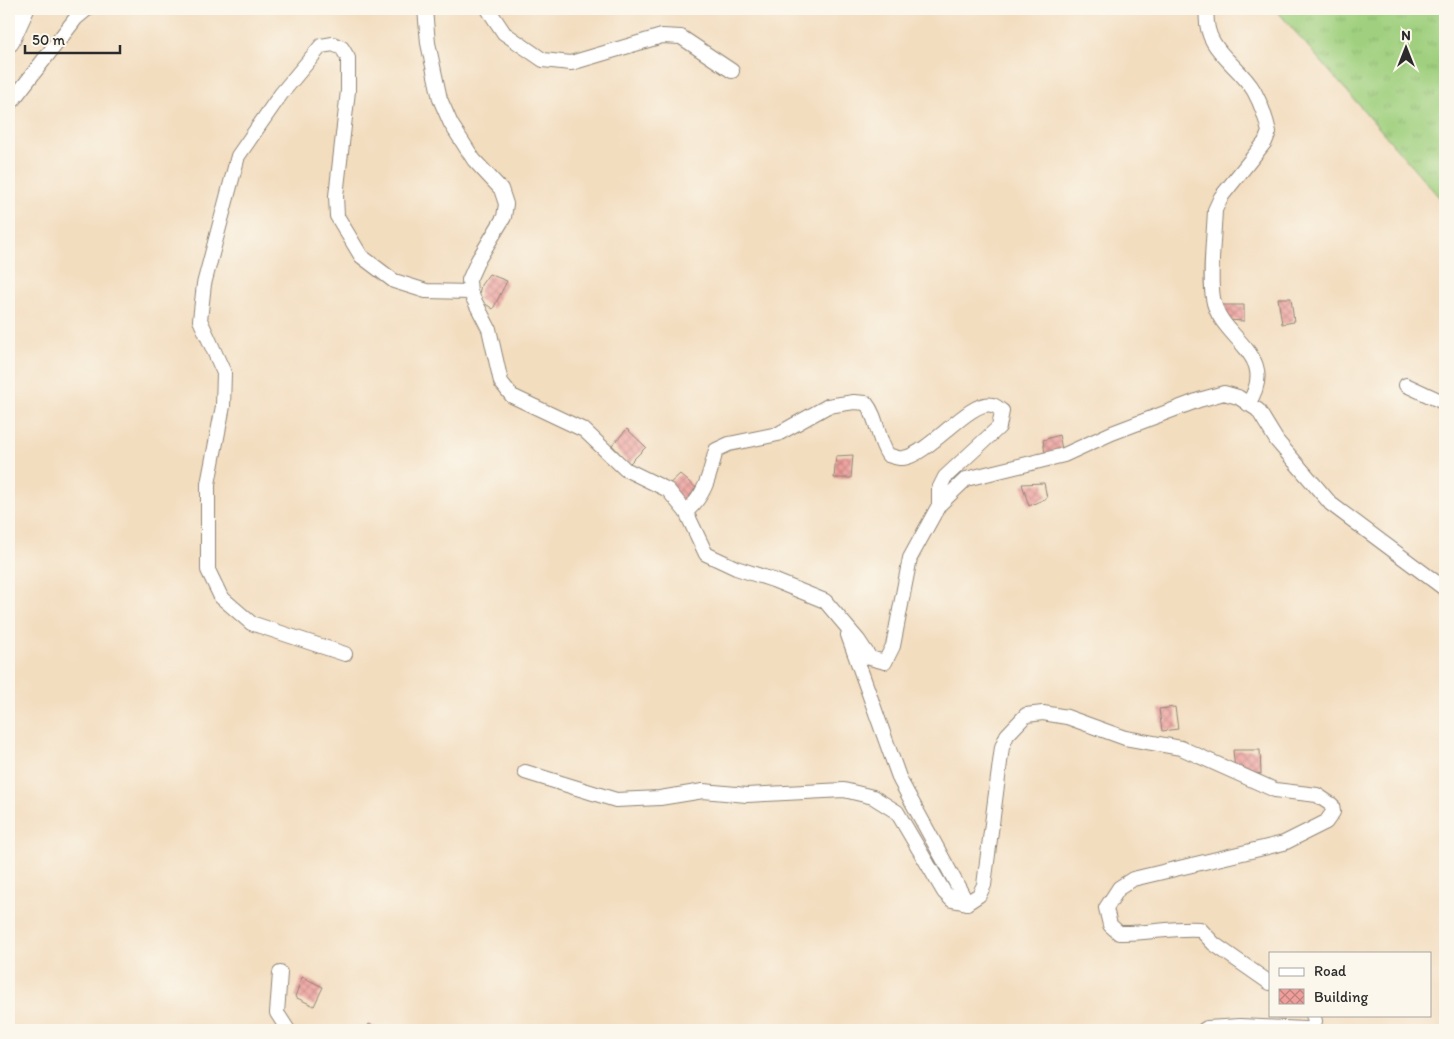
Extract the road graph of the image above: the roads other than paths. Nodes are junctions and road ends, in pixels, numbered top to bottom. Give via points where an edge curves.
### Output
1 (24, 9) edge
2 (87, 9) edge
3 (425, 9) edge
4 (488, 9) edge
5 (1207, 9) edge
6 (9, 42) edge
7 (732, 71) dead end
8 (9, 105) edge
9 (470, 292) junction
10 (1406, 385) dead end
11 (1445, 403) edge
12 (1248, 404) junction
13 (939, 505) junction
14 (686, 512) junction
15 (1445, 589) edge
16 (843, 622) junction
17 (345, 654) dead end
18 (525, 772) dead end
19 (967, 902) junction
20 (280, 973) dead end
21 (1269, 982) edge
22 (1313, 1016) edge
23 (288, 1030) edge
24 (1204, 1030) edge

1 - 6 street
2 - 8 street via 76,18
3 - 9 street via 428,43 440,98 451,124 474,160 501,189 506,204 504,217 469,280
4 - 7 street via 504,33 543,60 571,63 662,36 681,38
5 - 12 street via 1206,20 1221,55 1254,90 1269,132 1215,210 1212,298 1217,315 1249,351 1258,376 1256,392
9 - 14 street via 489,329 501,382 512,396 584,430 626,469 668,490
9 - 17 street via 426,291 394,281 362,256 337,216 348,58 342,48 333,44 321,46 280,94 238,156 204,284 200,320 224,373 224,406 208,484 208,570 221,597 250,623
10 - 11 street
12 - 13 street via 1224,393 1198,400 1064,455 966,479
12 - 15 street via 1258,410 1277,441 1331,504
13 - 14 street via 939,489 945,477 999,427 1002,410 992,404 974,407 955,424 903,458 888,455 880,443 873,412 866,403 828,406 778,434 729,444 716,450 700,500
13 - 16 street via 910,558 893,646 885,662 870,658
14 - 16 street via 706,554 825,601
16 - 19 street via 900,780
18 - 19 street via 616,800 660,798 703,791 746,795 844,790 873,797 896,812 944,892 952,900
19 - 21 street via 979,895 984,886 1002,747 1007,736 1026,714 1067,717 1126,738 1181,748 1275,790 1317,796 1332,805 1333,812 1326,822 1284,843 1133,879 1119,888 1106,908 1110,925 1119,933 1200,928 1214,944
20 - 23 street via 277,1013
22 - 24 street via 1313,1028 1240,1026

